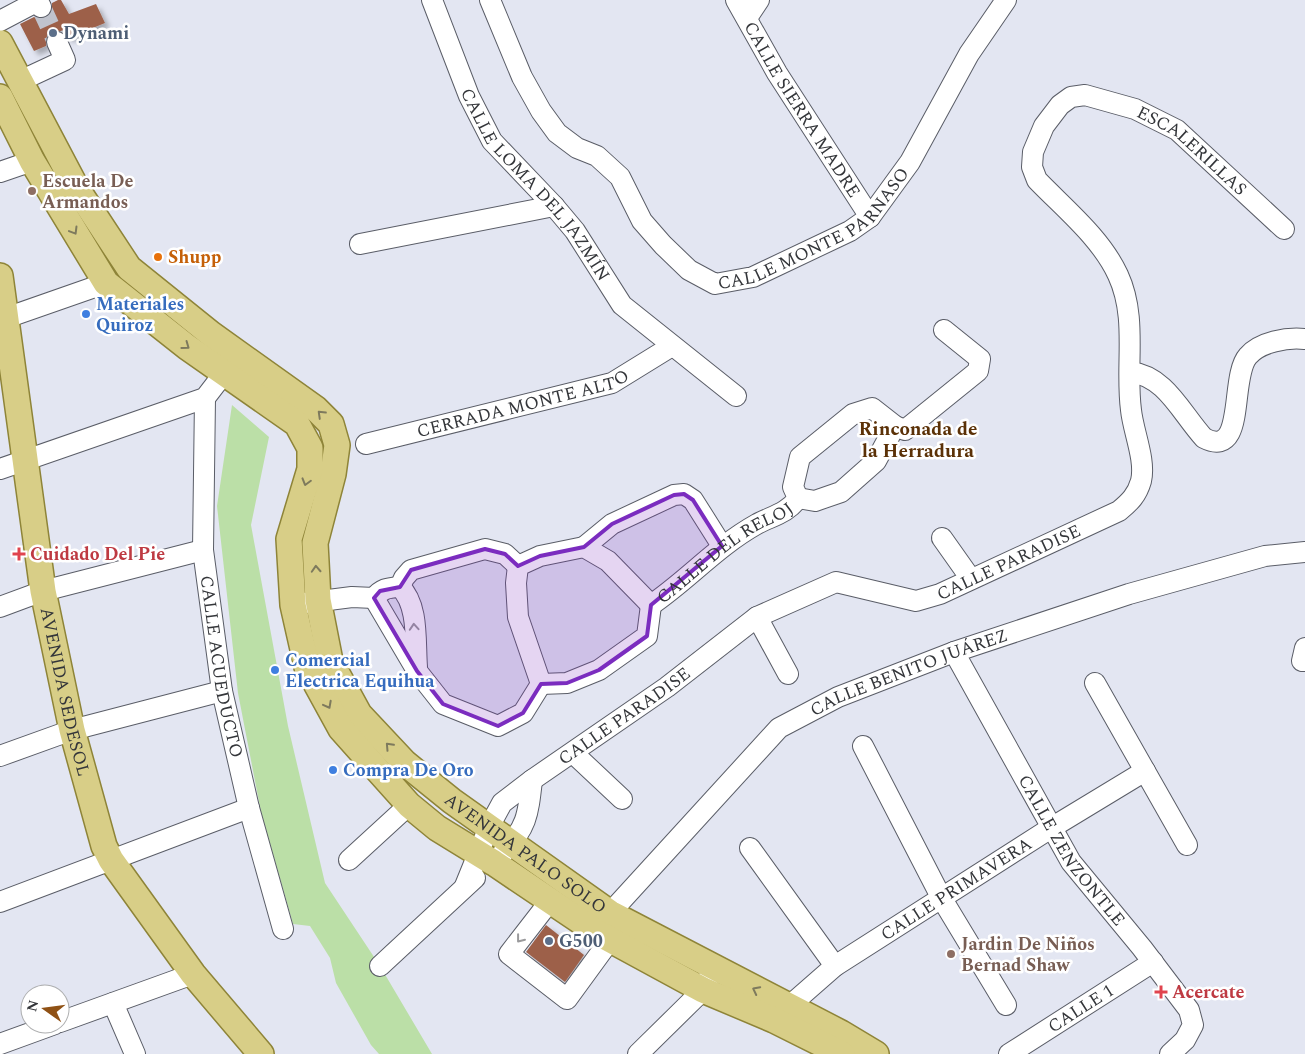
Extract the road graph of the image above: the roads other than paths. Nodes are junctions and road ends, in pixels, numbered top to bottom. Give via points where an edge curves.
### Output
1 (432, 0) edge
2 (490, 0) edge
3 (736, 0) edge
4 (759, 0) edge
5 (1006, 0) edge
6 (27, 5) edge
7 (747, 18) junction
8 (0, 21) edge
9 (57, 42) tunnel mouth
10 (0, 43) edge
11 (20, 81) junction
12 (0, 97) edge
13 (32, 161) junction
14 (0, 172) edge
15 (554, 206) junction
16 (870, 216) junction
17 (1284, 229) dead end
18 (360, 244) dead end
19 (0, 276) edge
20 (106, 283) junction
21 (2, 320) edge
22 (944, 330) dead end
23 (1305, 339) edge
24 (672, 346) junction
25 (225, 372) junction
26 (1130, 372) junction
27 (736, 396) dead end
28 (205, 398) junction
29 (894, 426) junction
30 (366, 444) dead end
31 (24, 462) junction
32 (0, 469) edge
33 (798, 498) junction
34 (942, 538) dead end
35 (722, 546) junction
36 (584, 547) junction
37 (203, 550) junction
38 (1305, 552) edge
39 (518, 566) junction
40 (971, 579) junction
41 (400, 587) junction
42 (43, 591) junction
43 (374, 598) junction
44 (318, 600) junction
45 (293, 605) junction
46 (651, 605) junction
47 (0, 607) edge
48 (757, 617) junction
49 (954, 652) junction
50 (417, 671) junction
51 (788, 674) dead end
52 (1095, 683) dead end
53 (541, 684) junction
54 (222, 691) junction
55 (72, 730) junction
56 (863, 746) dead end
57 (573, 754) junction
58 (0, 756) edge
59 (1145, 771) junction
60 (532, 780) junction
61 (622, 799) dead end
62 (408, 805) junction
63 (249, 808) junction
64 (488, 826) junction
65 (1052, 828) junction
66 (512, 844) junction
67 (1187, 845) dead end
68 (750, 848) dead end
69 (486, 859) junction
70 (110, 860) junction
71 (349, 860) dead end
72 (942, 899) junction
73 (550, 900) junction
74 (0, 902) edge
75 (283, 929) dead end
76 (606, 929) junction
77 (1153, 962) junction
78 (380, 966) dead end
79 (835, 966) junction
80 (713, 968) junction
81 (193, 974) junction
82 (703, 990) junction
83 (113, 1003) junction
84 (1006, 1005) dead end
85 (781, 1013) junction
86 (70, 1018) edge
87 (28, 1034) edge
88 (0, 1044) edge
89 (833, 1047) edge
90 (253, 1052) edge
91 (135, 1054) edge
92 (638, 1054) edge
93 (876, 1054) edge
94 (1009, 1054) edge
95 (1170, 1054) edge

1 - 15 street, CALLE LOMA DEL JAZMÍN via 469,96 492,141
2 - 16 street, CALLE MONTE PARNASO via 522,77 557,133 576,148 597,156 620,177 642,221 689,270 715,284 753,277 850,231
3 - 7 street, CALLE SIERRA MADRE
4 - 7 street
5 - 16 street, CALLE MONTE PARNASO via 969,54 910,162
6 - 8 street
7 - 16 street, CALLE SIERRA MADRE via 777,72
9 - 11 street via 65,60
10 - 11 main road, AVENIDA PALO SOLO
44 -> 11 main road, AVENIDA PALO SOLO via 315,543 337,445 331,424 316,409 210,334 129,268 77,189
12 - 13 main road, AVENIDA PALO SOLO
13 - 14 street
13 -> 20 main road, AVENIDA PALO SOLO
15 - 18 street
15 - 24 street, CALLE LOMA DEL JAZMÍN via 575,231 622,305
17 - 26 street, ESCALERILLAS via 1177,130 1136,109 1085,95 1071,97 1060,105 1044,126 1033,152 1032,167 1037,180 1098,243 1118,275 1129,306
19 - 21 main road, AVENIDA SEDESOL
20 - 21 street
20 -> 25 main road, AVENIDA PALO SOLO via 187,347
21 - 31 main road, AVENIDA SEDESOL
22 - 29 street via 980,360 978,371 905,430
23 - 26 street via 1294,338 1260,346 1247,356 1240,370 1234,422 1229,437 1222,442 1204,438 1157,381 1143,373
24 - 27 street, CALLE LOMA DEL JAZMÍN
24 - 30 street, CERRADA MONTE ALTO via 612,383
25 - 28 street
25 -> 45 main road, AVENIDA PALO SOLO via 297,424 310,448 310,468 289,539
26 - 40 street, CALLE PARADISE via 1130,411 1139,447 1141,480 1133,499 1119,511
28 - 31 street
28 - 37 street, CALLE ACUEDUCTO
29 - 33 street via 876,461 840,492 814,501
29 - 33 street, CALLE DEL RELOJ via 872,408 853,414 800,457 793,487
31 - 32 street
31 - 42 main road, AVENIDA SEDESOL
33 - 35 street, CALLE DEL RELOJ via 791,508
34 - 40 street
35 - 36 street via 693,500 684,494 674,495 612,524
35 - 46 street, CALLE DEL RELOJ via 672,591
36 - 39 street via 540,556
36 - 46 street, CALLE DEL RELOJ via 608,561
37 - 42 street
37 - 54 street, CALLE ACUEDUCTO
38 - 49 street, CALLE BENITO JUÁREZ via 1266,556 1138,592
39 - 41 street via 505,554 486,549 411,570
39 - 53 street via 518,617
40 - 48 street, CALLE PARADISE via 916,601 836,582
41 - 43 street via 380,591
50 -> 41 street via 409,595
42 - 47 street
42 - 55 main road, AVENIDA SEDESOL
43 - 44 street
43 - 50 street
44 - 45 street
64 -> 44 main road, AVENIDA PALO SOLO via 405,763 359,714 330,661
45 -> 62 main road, AVENIDA PALO SOLO via 307,667 341,729
46 - 53 street via 647,636 599,670 566,683
48 - 51 street
48 - 57 street, CALLE PARADISE
49 - 65 street, CALLE ZENZONTLE
49 - 76 street, CALLE BENITO JUÁREZ via 838,697 780,728
50 - 53 street via 443,704 498,726 523,713
52 - 59 street
54 - 55 street
54 - 63 street, CALLE ACUEDUCTO
55 - 58 street
55 - 70 main road, AVENIDA SEDESOL
56 - 72 street
57 - 60 street, CALLE PARADISE
57 - 61 street
59 - 65 street, CALLE PRIMAVERA
59 - 67 street
60 - 64 street, CALLE PARADISE via 502,804
60 - 66 street via 528,818
62 - 69 main road, AVENIDA PALO SOLO
62 - 71 street
63 - 70 street
63 - 75 street, CALLE ACUEDUCTO
64 - 66 main road, AVENIDA PALO SOLO
64 - 69 street, CALLE PARADISE
65 - 72 street, CALLE PRIMAVERA
65 - 77 street, CALLE ZENZONTLE via 1071,862
66 - 69 street
66 - 76 main road, AVENIDA PALO SOLO
68 - 79 street
69 - 73 main road, AVENIDA PALO SOLO
69 - 78 street, CALLE PARADISE via 465,886
70 - 74 street
70 - 81 main road, AVENIDA SEDESOL
72 - 79 street, CALLE PRIMAVERA
72 - 84 street
73 - 76 main road, AVENIDA PALO SOLO
73 -> 76 street, CALLE BENITO JUÁREZ via 508,954 567,999
76 - 80 main road, AVENIDA PALO SOLO
76 - 82 main road, AVENIDA PALO SOLO
77 - 94 street, CALLE 1
77 - 95 street, CALLE ZENZONTLE via 1189,1010 1193,1025 1185,1040
79 - 85 street, CALLE PRIMAVERA
80 - 82 street
85 -> 80 main road, AVENIDA PALO SOLO
81 - 83 street
81 - 90 main road, AVENIDA SEDESOL
82 - 85 main road, AVENIDA PALO SOLO
82 - 92 street
83 - 86 street
83 - 91 street
85 - 89 main road, AVENIDA PALO SOLO
87 - 88 street
89 - 93 main road, AVENIDA PALO SOLO

